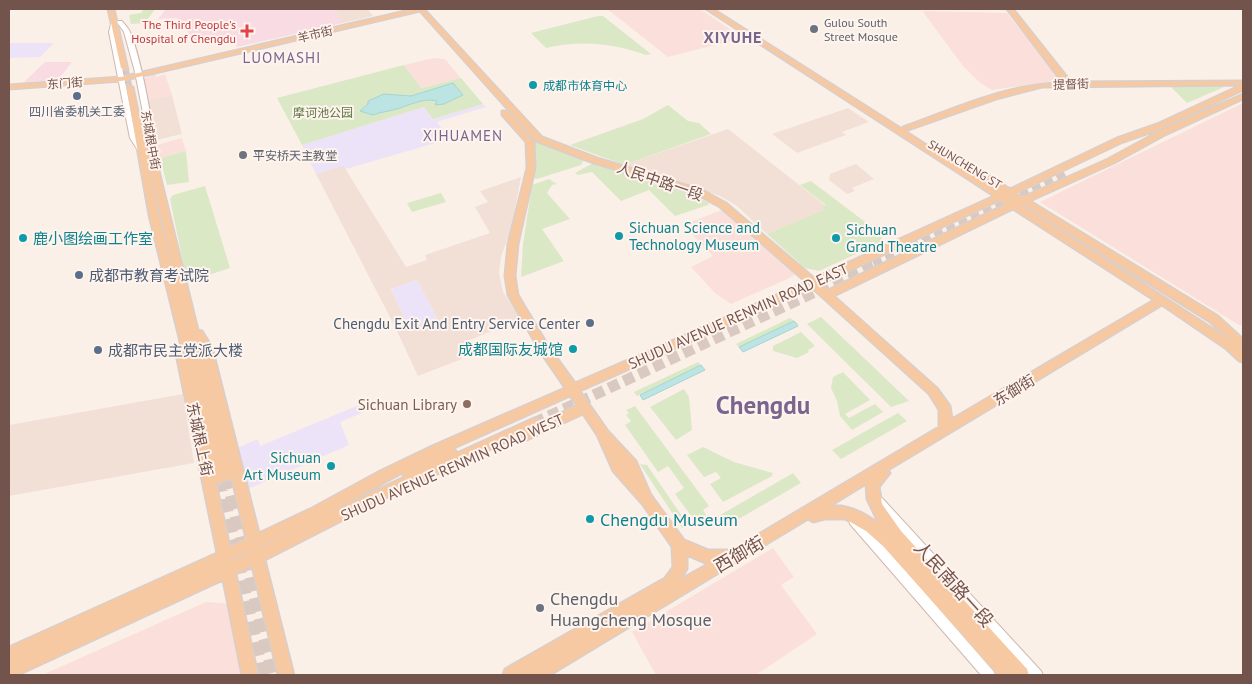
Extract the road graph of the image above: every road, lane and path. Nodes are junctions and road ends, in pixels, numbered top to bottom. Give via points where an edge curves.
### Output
1 (111, 9) edge
2 (117, 9) edge
3 (416, 9) edge
4 (708, 9) edge
5 (716, 9) edge
6 (1010, 9) edge
7 (117, 23) junction
8 (127, 67) tunnel mouth
9 (137, 74) junction
10 (121, 78) junction
11 (1068, 84) junction
12 (9, 85) edge
13 (1243, 85) edge
14 (1243, 96) edge
15 (906, 129) junction
16 (534, 141) junction
17 (150, 148) junction
18 (141, 151) junction
19 (1064, 174) junction
20 (153, 180) junction
21 (1007, 194) junction
22 (1020, 202) junction
23 (813, 283) junction
24 (826, 294) junction
25 (1162, 300) junction
26 (179, 323) junction
27 (1200, 325) junction
28 (193, 326) junction
29 (1242, 339) edge
30 (1243, 358) edge
31 (572, 390) junction
32 (585, 407) junction
33 (535, 419) junction
34 (944, 432) junction
35 (906, 455) junction
36 (866, 479) joint
37 (871, 494) junction
38 (849, 514) junction
39 (782, 529) junction
40 (679, 545) junction
41 (256, 549) junction
42 (225, 555) junction
43 (737, 555) junction
44 (228, 570) junction
45 (9, 655) edge
46 (9, 671) edge
47 (250, 675) edge
48 (286, 675) edge
49 (511, 675) edge
50 (535, 675) edge
51 (989, 675) edge
52 (1008, 675) edge
53 (1021, 675) edge
54 (1037, 675) edge

1 - 7 main road
2 - 7 main road
3 - 9 main road, 羊市街
3 - 16 main road, 人民中路一段
4 - 21 main road, SHUNCHENG ST
5 - 15 main road, SHUNCHENG ST
6 - 11 main road
7 - 8 main road
7 - 9 street, 东城根中街 via 126,29
7 - 10 street, 东城根中街 via 112,32
9 - 10 main road, 羊市街
9 - 17 street, 东城根中街 via 151,131 153,143
10 - 12 main road, 东门街
10 - 18 street, 东城根中街 via 133,138
11 - 13 main road, 提督街
11 - 15 main road, 提督街 via 1042,85 1012,92
13 - 19 main road
14 - 19 main road via 1166,131 1138,148
15 - 21 main road, SHUNCHENG ST
16 - 23 main road, 人民中路一段 via 699,192 723,205
16 - 31 main road via 529,183 513,244 511,285 513,295
17 - 18 main road via 132,86
17 - 20 main road, 东城根中街
18 - 20 main road, 东城根中街
19 - 21 main road, SHUDU AVENUE RENMIN ROAD EAST
19 - 22 main road, SHUDU AVENUE RENMIN ROAD EAST
20 - 26 main road, 东城根上街
20 - 28 main road, 东城根上街
21 - 22 main road, SHUNCHENG ST
21 - 23 main road, SHUDU AVENUE RENMIN ROAD EAST
22 - 24 main road, SHUDU AVENUE RENMIN ROAD EAST
22 - 25 main road, SHUNCHENG ST
22 - 29 main road, SHUNCHENG ST
23 - 24 main road, 人民中路一段
23 - 31 main road, SHUDU AVENUE RENMIN ROAD EAST
24 - 34 main road, 人民中路一段 via 933,391 946,407 948,419
25 - 27 main road, SHUNCHENG ST
25 - 34 main road, 东御街
26 - 28 main road, 东城根上街 via 223,476
26 - 42 main road, 东城根上街 via 182,356
27 - 29 main road
27 - 30 main road
28 - 41 main road, 东城根上街 via 206,347
31 - 32 main road
31 - 33 main road, SHUDU AVENUE RENMIN ROAD WEST
32 - 33 main road, SHUDU AVENUE RENMIN ROAD WEST
32 - 40 main road via 602,432 618,467 648,501
33 - 41 main road, SHUDU AVENUE RENMIN ROAD WEST via 381,494
34 - 35 main road, 东御街
35 - 36 main road, 东御街
35 - 37 main road via 877,479
36 - 39 main road, 西御街
37 - 53 main road via 896,536
37 - 54 street, 人民南路一段
38 - 39 main road via 829,511
38 - 51 street, 人民南路一段
38 - 52 main road via 861,519 888,541
39 - 43 main road, 西御街
40 - 43 main road via 708,557
40 - 49 main road via 680,569 670,583
41 - 42 main road, SHUDU AVENUE RENMIN ROAD WEST
41 - 44 main road, SHUDU AVENUE RENMIN ROAD WEST
41 - 48 main road, 东城根上街
42 - 44 main road, 东城根上街
42 - 45 main road, SHUDU AVENUE RENMIN ROAD WEST
43 - 50 main road, 西御街
44 - 46 main road, SHUDU AVENUE RENMIN ROAD WEST
44 - 47 main road, 东城根上街

